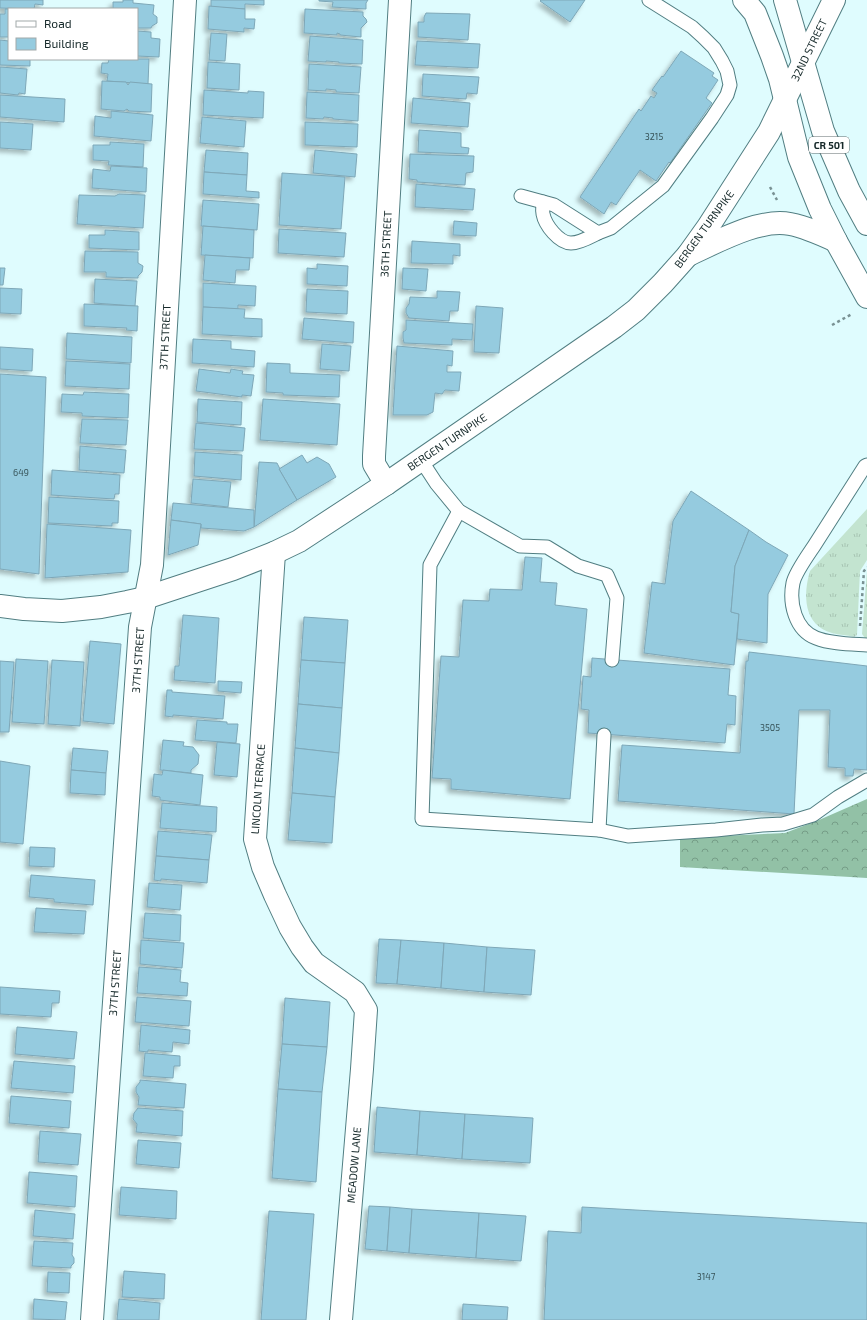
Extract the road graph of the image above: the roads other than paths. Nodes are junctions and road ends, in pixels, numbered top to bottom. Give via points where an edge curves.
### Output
1 (185, 0) edge
2 (400, 0) edge
3 (649, 0) edge
4 (744, 0) edge
5 (785, 0) edge
6 (834, 0) edge
7 (803, 61) junction
8 (785, 100) junction
9 (521, 196) dead end
10 (543, 202) junction
11 (867, 224) edge
12 (598, 233) junction
13 (836, 241) junction
14 (688, 254) junction
15 (867, 298) edge
16 (421, 460) junction
17 (867, 465) edge
18 (386, 484) junction
19 (458, 511) junction
20 (274, 553) junction
21 (145, 598) junction
22 (0, 606) edge
23 (863, 644) edge
24 (612, 660) dead end
25 (604, 734) dead end
26 (867, 780) edge
27 (599, 830) junction
28 (366, 1010) joint
29 (92, 1320) edge
30 (341, 1320) edge

1 - 21 street, 37TH STREET via 152,565
2 - 18 street, 36TH STREET via 374,456 374,464
3 - 12 lane via 692,27 714,48 727,71 730,85 727,95 712,118 664,186 611,228
4 - 8 street, CR 501 via 755,13 780,78
5 - 7 street, CR 501
6 - 7 street, 32ND STREET
7 - 8 street, 32ND STREET
7 - 11 street, CR 501 via 823,131 849,192
8 - 13 street, CR 501 via 799,157
8 - 14 street, BERGEN TURNPIKE via 769,132
9 - 10 lane
10 - 12 lane via 554,205
10 - 12 lane via 543,216 552,232 564,241 571,243 584,240
13 - 14 street via 811,230 788,224 768,223
13 - 15 street, CR 501
14 - 16 street, BERGEN TURNPIKE via 650,297 614,326
16 - 18 street, BERGEN TURNPIKE
16 - 19 lane
17 - 23 lane via 804,561 793,582 792,597 798,622 814,638
18 - 20 street, BERGEN TURNPIKE via 299,541
19 - 24 lane via 520,546 547,547 578,566 607,575 617,598
19 - 27 lane via 430,565 422,819
20 - 21 street, BERGEN TURNPIKE
20 - 28 street, LINCOLN TERRACE via 255,839 275,895 302,948 314,963 355,992
21 - 22 street, BERGEN TURNPIKE via 68,611
21 - 29 street, 37TH STREET via 139,635
25 - 27 lane
26 - 27 lane via 813,815 783,824 635,836
28 - 30 street, MEADOW LANE

